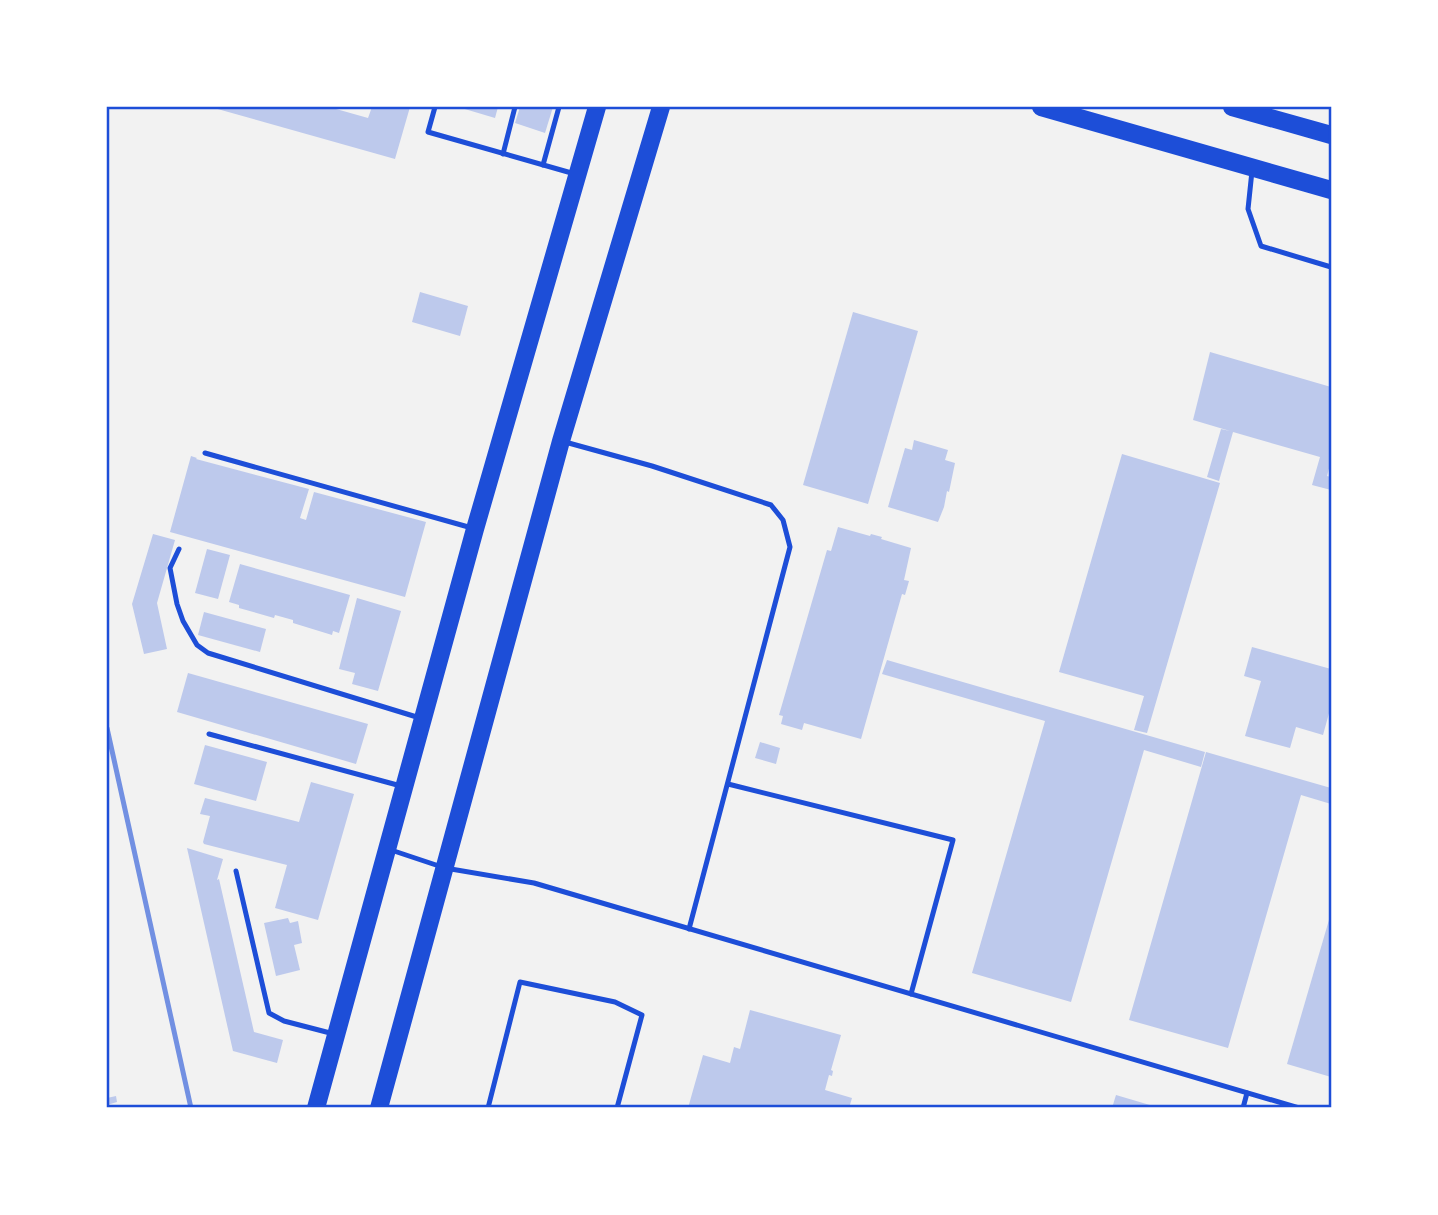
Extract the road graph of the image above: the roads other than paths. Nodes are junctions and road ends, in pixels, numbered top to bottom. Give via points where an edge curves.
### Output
1 (435, 107) edge
2 (515, 107) edge
3 (559, 107) edge
4 (597, 107) edge
5 (661, 107) edge
6 (1041, 107) edge
7 (1233, 107) edge
8 (1331, 135) edge
9 (503, 154) junction
10 (542, 165) junction
11 (1252, 167) junction
12 (578, 175) junction
13 (1331, 190) edge
14 (1331, 267) edge
15 (561, 441) junction
16 (205, 453) dead end
17 (475, 529) junction
18 (179, 549) dead end
19 (423, 719) junction
20 (209, 734) dead end
21 (728, 784) junction
22 (404, 786) junction
23 (388, 849) junction
24 (445, 868) junction
25 (236, 871) dead end
26 (690, 929) junction
27 (911, 994) junction
28 (337, 1035) junction
29 (1247, 1093) junction
30 (316, 1108) edge
31 (379, 1108) edge
32 (488, 1108) edge
33 (617, 1108) edge
34 (1244, 1108) edge
35 (1298, 1108) edge

1 - 9 lane via 428,132
2 - 9 lane
3 - 10 lane
4 - 12 main road
5 - 15 main road
6 - 11 main road
7 - 8 main road
9 - 10 lane
10 - 12 lane
11 - 13 main road
11 - 14 lane via 1248,209 1261,246
12 - 17 main road
15 - 21 lane via 771,505 783,520 790,547
15 - 24 main road
16 - 17 lane
17 - 19 main road
18 - 19 lane via 170,568 177,604 197,645 208,653
19 - 22 main road
20 - 22 lane
21 - 26 lane
21 - 27 lane via 953,840
22 - 23 main road
23 - 24 lane
23 - 28 main road
24 - 26 lane via 534,884
24 - 31 main road
25 - 28 lane via 269,1013
26 - 27 lane
27 - 29 lane
28 - 30 main road
29 - 34 lane
29 - 35 lane
32 - 33 lane via 520,982 615,1002 642,1016

